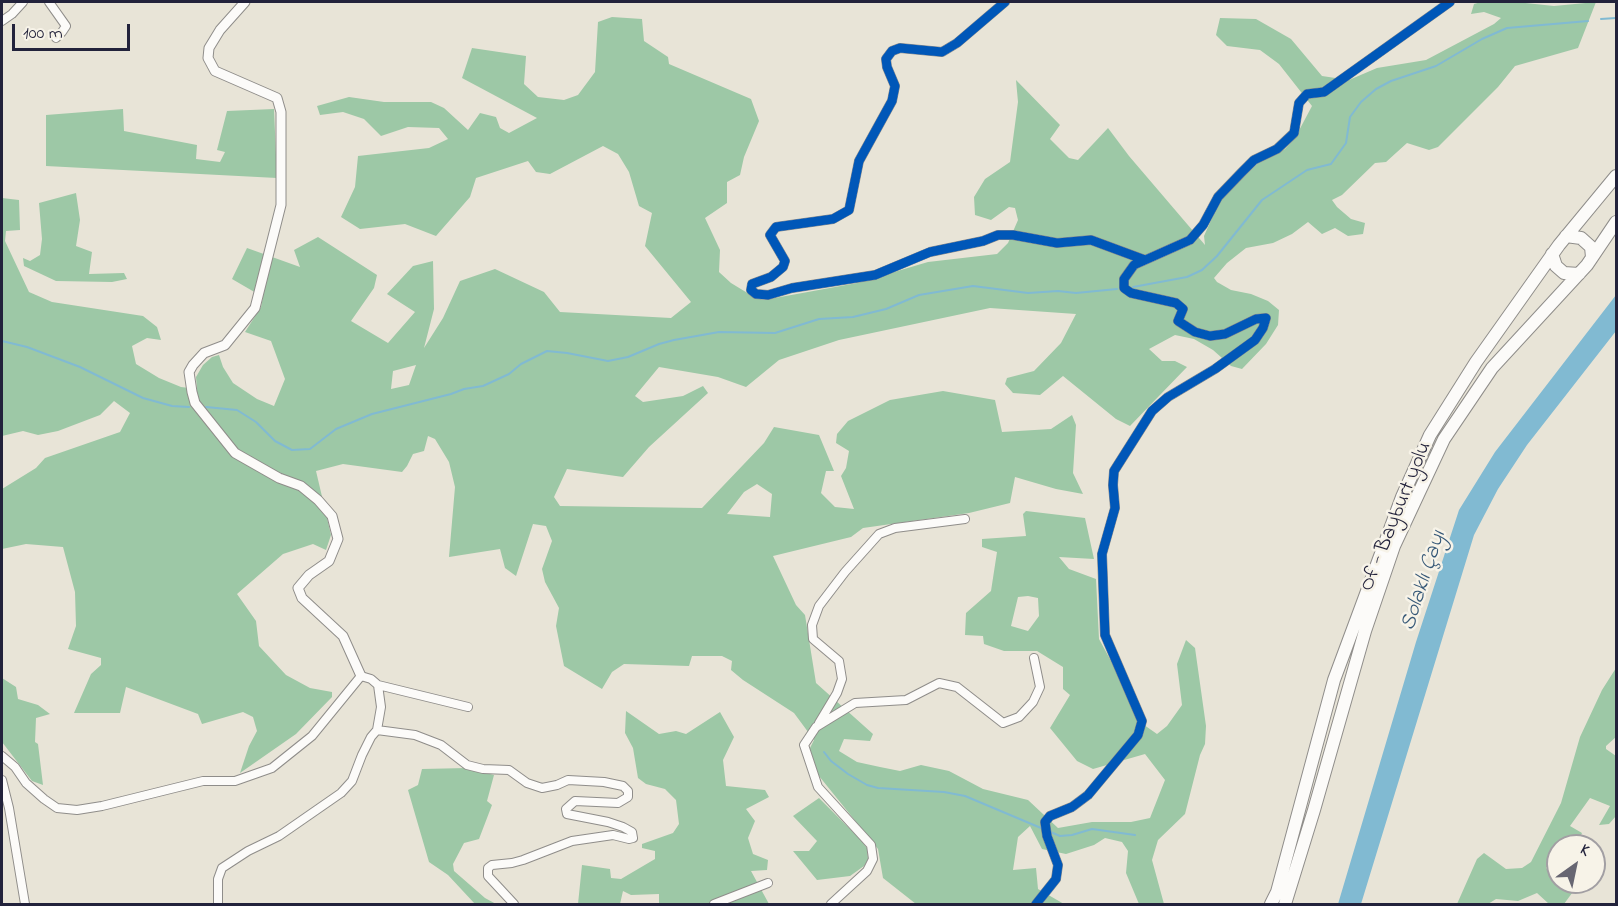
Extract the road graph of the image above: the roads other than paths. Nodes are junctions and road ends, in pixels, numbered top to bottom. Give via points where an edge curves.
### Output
1 (23, 2) edge
2 (49, 2) edge
3 (245, 2) edge
4 (1005, 2) edge
5 (1450, 2) edge
6 (2, 21) edge
7 (56, 38) dead end
8 (1617, 176) edge
9 (1617, 222) edge
10 (1566, 236) junction
11 (1552, 254) junction
12 (1592, 257) junction
13 (1144, 260) junction
14 (1579, 274) junction
15 (965, 519) dead end
16 (1034, 658) dead end
17 (361, 676) junction
18 (378, 685) junction
19 (468, 707) dead end
20 (816, 727) junction
21 (377, 730) junction
22 (2, 756) edge
23 (2, 780) edge
24 (768, 883) dead end
25 (25, 904) edge
26 (218, 904) edge
27 (514, 904) edge
28 (714, 904) edge
29 (831, 904) edge
30 (1036, 904) edge
31 (1271, 904) edge
32 (1285, 904) edge

1 - 6 street
2 - 7 street via 66,26
3 - 17 street via 220,30 209,48 208,58 215,71 277,98 281,112 281,205 255,308 225,345 204,353 193,365 189,372 192,392 195,404 235,453 301,486 332,516 338,539 329,561 298,588 302,598 344,636
4 - 13 street via 942,51 892,51 886,59 895,86 892,101 860,161 849,210 833,219 776,227 770,235 785,261 783,267 752,285 751,290 768,295 875,275 930,252 983,242 998,235 1057,243 1091,240
5 - 13 street via 1324,92 1307,94 1299,103 1294,133 1241,173 1218,197 1190,240
8 - 10 highway, Of - Bayburt yolu
9 - 12 highway, Of - Bayburt yolu
10 - 11 highway, Of - Bayburt yolu
10 - 12 highway via 1581,238 1591,247
11 - 14 highway via 1556,266 1564,273
11 - 31 highway, Of - Bayburt yolu via 1430,435 1402,497 1334,680
12 - 14 highway, Of - Bayburt yolu
13 - 30 street via 1128,273 1124,288 1176,303 1183,309 1178,321 1195,332 1225,334 1266,318 1255,340 1152,411 1114,471 1115,508 1102,554 1105,634 1142,721 1138,735 1088,795 1045,822 1058,865 1056,879
14 - 32 highway, Of - Bayburt yolu via 1492,368 1444,439 1394,546
15 - 20 street via 895,528 879,534 819,606 812,625 813,639 839,661 842,679
16 - 20 street via 1040,687 1037,694 1019,717 1003,723 957,687 939,683 906,700 855,703
17 - 18 street
17 - 22 street via 312,736 273,768 235,781 203,781 77,810 57,808 26,783
18 - 19 street
18 - 21 street via 381,707
20 - 29 street via 804,745 818,787 871,845 873,859 867,871
21 - 26 street via 352,781 341,793 279,836 222,868
21 - 27 street via 415,735 441,745 467,765 509,770 542,788 568,780 604,782 628,791 628,797 618,802 575,801 566,809 567,814 623,827 632,832 633,838 613,835 572,841 523,860 488,868 488,876
23 - 25 street
24 - 28 street

